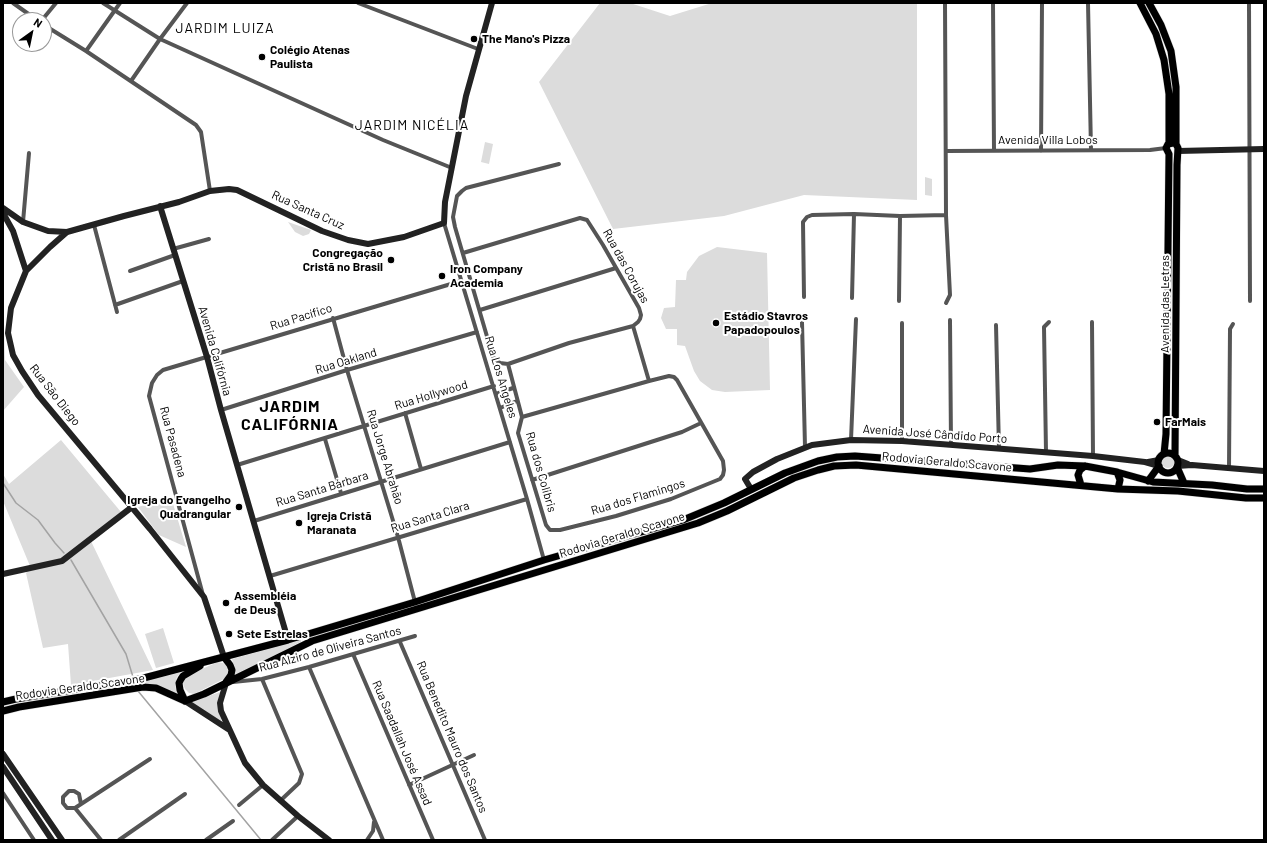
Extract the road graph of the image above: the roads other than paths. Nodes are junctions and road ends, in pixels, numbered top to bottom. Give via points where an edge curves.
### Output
1 (13, 3) edge
2 (56, 3) edge
3 (103, 3) edge
4 (120, 3) edge
5 (187, 3) edge
6 (358, 3) edge
7 (492, 3) edge
8 (946, 3) edge
9 (993, 3) edge
10 (1042, 3) edge
11 (1088, 3) edge
12 (1140, 3) edge
13 (1149, 3) edge
14 (1249, 3) edge
15 (114, 11) junction
16 (26, 12) edge
17 (49, 12) edge
18 (52, 30) edge
19 (160, 40) junction
20 (478, 49) junction
21 (86, 51) junction
22 (131, 81) junction
23 (1172, 149) junction
24 (1264, 149) edge
25 (1091, 150) junction
26 (1250, 150) junction
27 (946, 151) junction
28 (994, 151) junction
29 (1041, 151) junction
30 (29, 153) dead end
31 (559, 164) dead end
32 (452, 168) junction
33 (210, 191) junction
34 (160, 206) junction
35 (3, 208) edge
36 (3, 213) edge
37 (854, 214) junction
38 (946, 215) junction
39 (900, 216) junction
40 (23, 222) junction
41 (444, 223) junction
42 (94, 224) junction
43 (13, 231) junction
44 (48, 231) junction
45 (67, 232) junction
46 (209, 239) dead end
47 (50, 247) junction
48 (174, 252) junction
49 (463, 253) junction
50 (616, 268) junction
51 (26, 270) junction
52 (130, 271) dead end
53 (461, 280) junction
54 (183, 281) junction
55 (804, 297) dead end
56 (852, 298) dead end
57 (899, 301) dead end
58 (1250, 301) dead end
59 (946, 303) dead end
60 (115, 305) junction
61 (480, 310) junction
62 (117, 312) dead end
63 (334, 318) junction
64 (856, 319) dead end
65 (950, 320) dead end
66 (802, 322) dead end
67 (1049, 322) dead end
68 (1092, 322) dead end
69 (902, 323) dead end
70 (1232, 324) dead end
71 (996, 325) dead end
72 (633, 326) junction
73 (477, 332) junction
74 (207, 356) junction
75 (508, 364) junction
76 (347, 370) junction
77 (649, 381) junction
78 (152, 383) joint
79 (494, 386) junction
80 (513, 388) junction
81 (496, 394) junction
82 (517, 401) junction
83 (500, 408) junction
84 (221, 410) junction
85 (405, 413) junction
86 (522, 417) junction
87 (701, 423) junction
88 (365, 425) junction
89 (325, 439) junction
90 (851, 440) junction
91 (902, 441) junction
92 (510, 442) junction
93 (951, 445) junction
94 (805, 447) junction
95 (999, 449) junction
96 (1046, 452) junction
97 (1164, 454) junction
98 (1093, 456) junction
99 (1177, 462) junction
100 (1159, 464) junction
101 (237, 465) junction
102 (1085, 466) junction
103 (1229, 468) junction
104 (421, 469) junction
105 (1264, 470) edge
106 (1117, 472) junction
107 (382, 480) junction
108 (532, 480) junction
109 (1148, 481) junction
110 (1184, 483) junction
111 (1081, 485) junction
112 (751, 489) junction
113 (1118, 489) junction
114 (1264, 489) edge
115 (1178, 492) junction
116 (341, 494) junction
117 (1264, 498) edge
118 (528, 499) junction
119 (132, 507) junction
120 (254, 521) junction
121 (550, 530) joint
122 (398, 537) junction
123 (544, 560) junction
124 (3, 574) edge
125 (198, 576) junction
126 (270, 576) junction
127 (190, 579) junction
128 (204, 597) junction
129 (415, 602) junction
130 (415, 636) dead end
131 (288, 640) junction
132 (400, 642) junction
133 (353, 654) junction
134 (224, 658) junction
135 (213, 660) junction
136 (309, 667) junction
137 (262, 679) junction
138 (226, 683) junction
139 (185, 701) junction
140 (3, 702) edge
141 (3, 711) edge
142 (228, 729) junction
143 (3, 754) edge
144 (474, 755) dead end
145 (150, 759) dead end
146 (452, 764) junction
147 (3, 768) edge
148 (409, 784) junction
149 (263, 785) junction
150 (185, 794) dead end
151 (4, 795) edge
152 (280, 801) junction
153 (81, 804) junction
154 (239, 805) dead end
155 (75, 808) junction
156 (298, 816) junction
157 (233, 821) dead end
158 (374, 821) junction
159 (34, 840) edge
160 (52, 840) edge
161 (62, 840) edge
162 (101, 840) edge
163 (119, 840) edge
164 (206, 840) edge
165 (272, 840) edge
166 (329, 840) edge
167 (367, 840) edge
168 (383, 840) edge
169 (433, 840) edge
170 (485, 840) edge

1 - 16 street
2 - 17 street
3 - 15 street
4 - 15 street
5 - 19 street
6 - 20 street
7 - 20 main road
8 - 27 street
9 - 28 street
10 - 29 street
11 - 25 street
12 - 23 main road, Avenida das Letras via 1156,34 1164,60
13 - 23 main road, Avenida das Letras via 1171,51 1176,87
14 - 26 street
15 - 19 street
15 - 21 street
18 - 21 street
19 - 22 street
19 - 32 street via 383,140
20 - 32 main road
21 - 22 street
22 - 33 street via 196,125 201,132
23 - 25 street, Avenida Villa Lobos
23 - 26 main road
23 - 97 main road, Avenida das Letras
23 - 99 main road, Avenida das Letras
24 - 26 main road
25 - 29 street, Avenida Villa Lobos
26 - 58 street
27 - 28 street, Avenida Villa Lobos
27 - 38 street
28 - 29 street, Avenida Villa Lobos
30 - 40 street
31 - 49 street via 462,190 457,196 453,217
32 - 41 main road via 445,202
33 - 34 main road
33 - 41 main road, Rua Santa Cruz via 236,190 322,231 368,244 404,237
34 - 42 main road, Rua São Diego
34 - 48 main road, Avenida Califórnia
35 - 40 main road
36 - 43 main road
37 - 39 street
37 - 55 street via 812,215 804,218
37 - 56 street
38 - 39 street
38 - 59 street via 950,295
39 - 57 street
40 - 43 main road
40 - 44 main road
41 - 53 street, Rua Los Angeles
42 - 45 main road, Rua São Diego
42 - 60 street
43 - 51 main road
44 - 45 main road
44 - 47 main road
45 - 47 main road, Rua São Diego
46 - 48 street
47 - 51 main road, Rua São Diego
48 - 52 street
48 - 54 main road, Avenida Califórnia
49 - 50 street, Rua das Corujas via 583,218 590,222
49 - 61 street
50 - 61 street
50 - 72 street, Rua das Corujas via 639,308 641,315
51 - 119 main road, Rua São Diego via 11,308 8,333 13,355 38,395
53 - 63 street, Rua Pacífico
53 - 73 street, Rua Los Angeles
54 - 60 street
54 - 74 main road, Avenida Califórnia
60 - 62 street
61 - 75 street via 493,357 500,363
63 - 74 street, Rua Pacífico
63 - 76 street, Rua Jorge Abrahão
64 - 90 street
65 - 93 street
66 - 94 street
67 - 96 street via 1044,327
68 - 98 street
69 - 91 street
70 - 103 street
71 - 95 street
72 - 75 street via 569,343
72 - 77 street
73 - 76 street, Rua Oakland
73 - 79 street, Rua Los Angeles
74 - 78 street, Rua Pacífico via 163,370
74 - 84 main road, Avenida Califórnia
75 - 80 street, Rua dos Colibris
76 - 84 street, Rua Oakland
76 - 88 street, Rua Jorge Abrahão
77 - 86 street
77 - 87 street via 668,376 675,378
78 - 125 street, Rua Pasadena via 149,396
79 - 81 street, Rua Los Angeles
79 - 85 street, Rua Hollywood
80 - 81 street
80 - 82 street, Rua dos Colibris
81 - 83 street, Rua Los Angeles
82 - 83 street
82 - 86 street, Rua dos Colibris
83 - 92 street, Rua Los Angeles
84 - 101 main road, Avenida Califórnia
85 - 88 street, Rua Hollywood
85 - 104 street
86 - 108 street, Rua dos Colibris via 518,433
87 - 108 street via 682,432
87 - 121 street, Rua dos Flamingos via 723,461 724,470 720,479 671,499 616,516 560,530
88 - 89 street, Rua Hollywood
88 - 107 street, Rua Jorge Abrahão
89 - 101 street, Rua Hollywood
89 - 116 street
90 - 91 main road, Avenida José Cândido Porto
90 - 94 main road, Avenida José Cândido Porto
91 - 93 main road, Avenida José Cândido Porto
92 - 104 street, Rua Santa Bárbara
92 - 118 street, Rua Los Angeles
93 - 95 main road, Avenida José Cândido Porto
94 - 112 main road, Avenida José Cândido Porto via 777,459 745,478
95 - 96 main road, Avenida José Cândido Porto
96 - 98 main road, Avenida José Cândido Porto
97 - 99 main road via 1170,453
97 - 100 main road
98 - 100 main road, Avenida José Cândido Porto
99 - 100 main road via 1172,472 1166,472
99 - 103 main road
99 - 110 main road
100 - 109 main road
101 - 120 main road, Avenida Califórnia
102 - 106 main road, Rodovia Geraldo Scavone
102 - 111 main road via 1078,475
102 - 112 main road, Rodovia Geraldo Scavone via 1058,465 1030,469 855,456 837,457 791,471
103 - 105 main road
104 - 107 street, Rua Santa Bárbara
106 - 109 main road, Rodovia Geraldo Scavone
106 - 113 main road via 1120,480
107 - 116 street, Rua Santa Bárbara
107 - 122 street, Rua Jorge Abrahão
108 - 121 street, Rua dos Colibris via 546,525
109 - 110 main road, Rodovia Geraldo Scavone
110 - 114 main road, Rodovia Geraldo Scavone
110 - 115 main road
111 - 113 main road, Rodovia Geraldo Scavone
111 - 138 main road, Rodovia Geraldo Scavone via 856,465 825,468 794,478 698,523 312,641
112 - 123 main road, Rodovia Geraldo Scavone via 683,520
113 - 115 main road, Rodovia Geraldo Scavone
115 - 117 main road, Rodovia Geraldo Scavone
116 - 120 street, Rua Santa Bárbara
118 - 122 street, Rua Santa Clara
118 - 123 street, Rua Los Angeles
119 - 124 main road via 62,561
119 - 127 main road, Rua São Diego
120 - 126 main road, Avenida Califórnia
122 - 126 street, Rua Santa Clara
122 - 129 street, Rua Jorge Abrahão
123 - 129 main road, Rodovia Geraldo Scavone
125 - 127 street
125 - 128 street, Rua Pasadena
126 - 131 main road, Avenida Califórnia
127 - 128 main road, Rua São Diego
128 - 134 main road, Rua Pasadena
129 - 131 main road, Rodovia Geraldo Scavone
130 - 132 street, Rua Alziro de Oliveira Santos
131 - 134 main road, Rodovia Geraldo Scavone
132 - 133 street, Rua Alziro de Oliveira Santos
132 - 146 street, Rua Benedito Mauro dos Santos
133 - 136 street, Rua Alziro de Oliveira Santos
133 - 148 street, Rua Saadallah José Assad
134 - 135 main road, Rodovia Geraldo Scavone
134 - 138 main road via 232,670
135 - 139 main road via 183,676 179,683
135 - 140 main road, Rodovia Geraldo Scavone via 140,679
136 - 137 street, Rua Alziro de Oliveira Santos
136 - 158 street
137 - 138 street, Rua Alziro de Oliveira Santos
137 - 152 street via 302,774 299,783
138 - 139 main road, Rodovia Geraldo Scavone
138 - 142 main road via 220,703
139 - 141 main road, Rodovia Geraldo Scavone via 156,688 143,687 19,706
139 - 142 main road
142 - 149 main road via 245,763
143 - 161 main road
144 - 146 street
145 - 153 street
146 - 148 street
146 - 170 street, Rua Benedito Mauro dos Santos
147 - 160 main road
148 - 169 street, Rua Saadallah José Assad
149 - 152 main road
149 - 154 street
150 - 163 street
151 - 159 street
152 - 156 main road
153 - 155 street
153 - 155 street via 81,797 77,792 66,792 62,800 64,806
155 - 162 street
156 - 165 street
156 - 166 main road
157 - 164 street
158 - 167 street via 373,831
158 - 168 street

